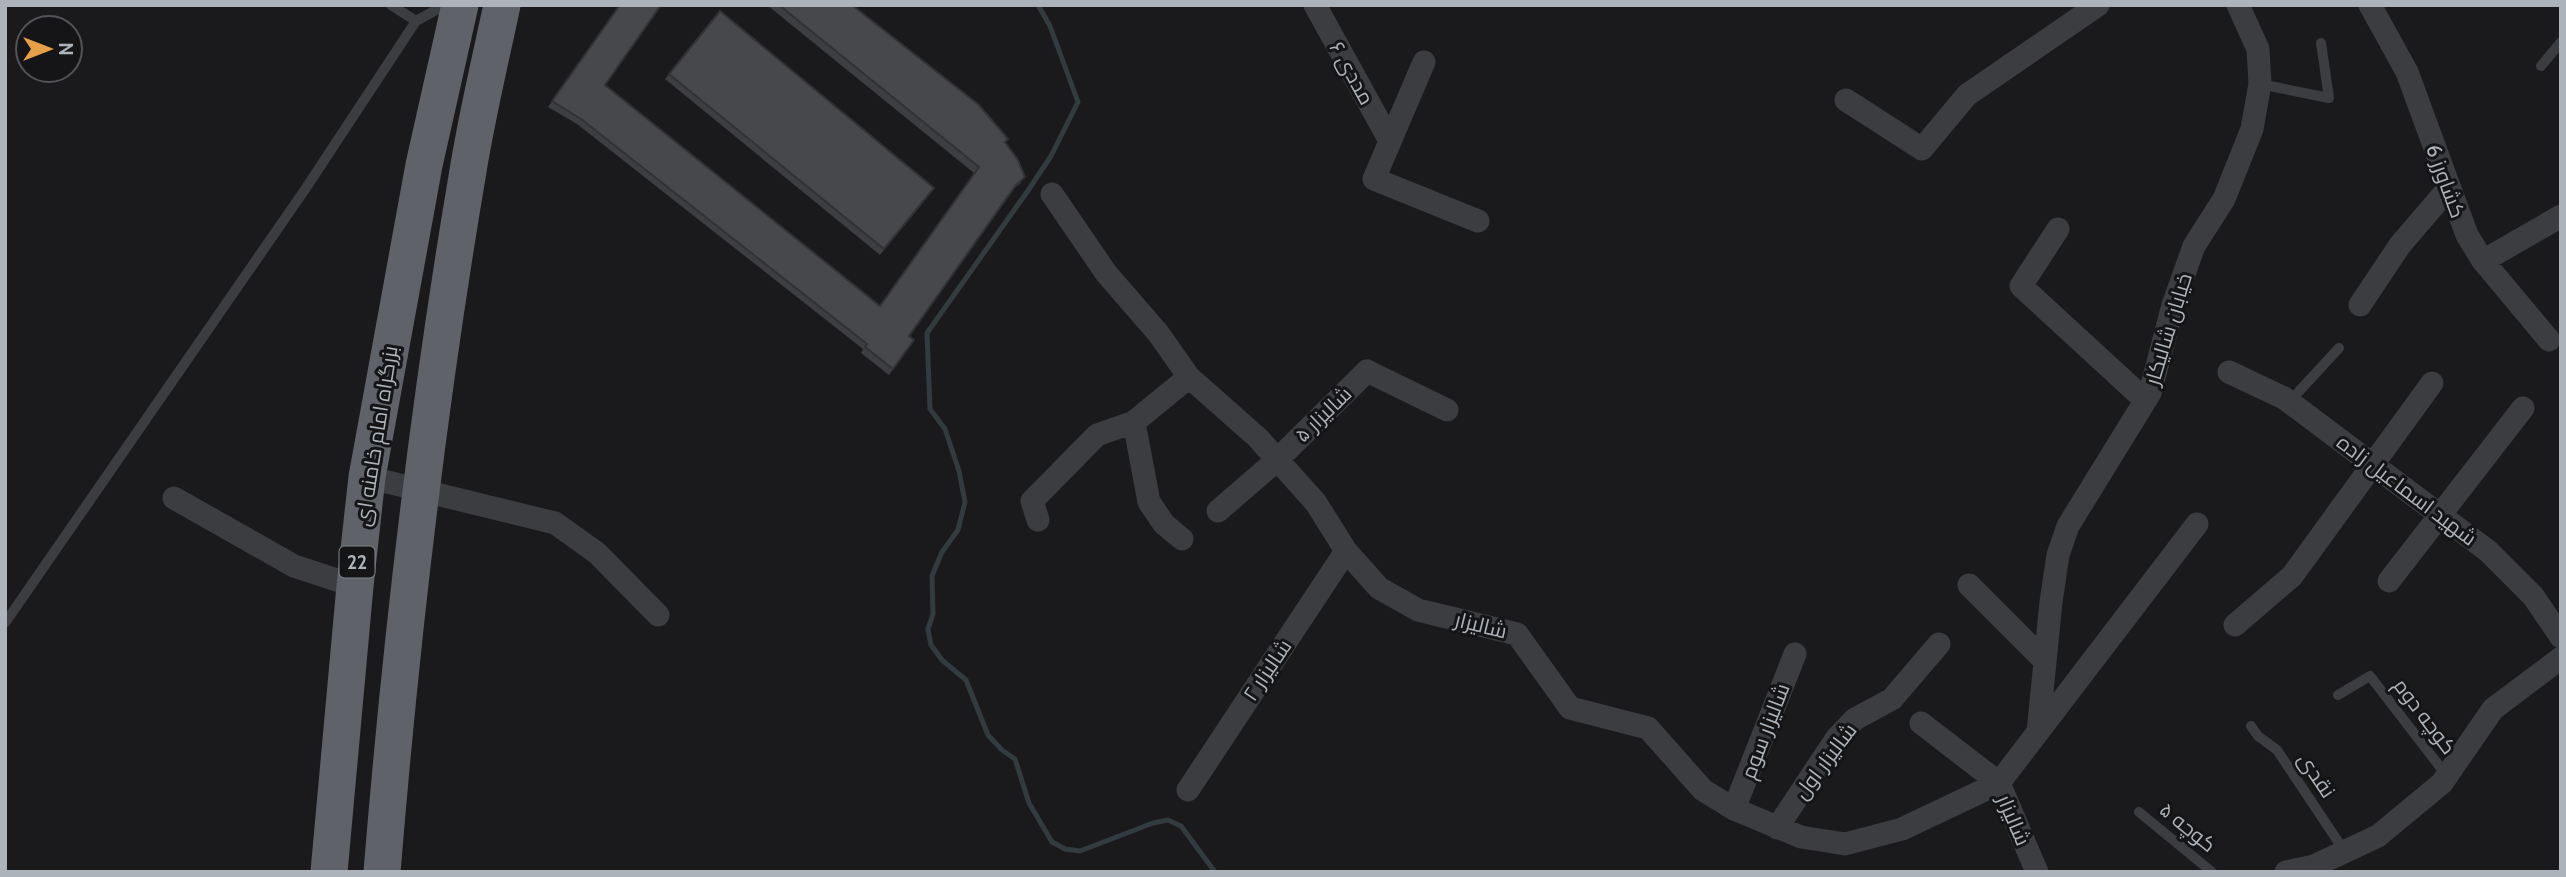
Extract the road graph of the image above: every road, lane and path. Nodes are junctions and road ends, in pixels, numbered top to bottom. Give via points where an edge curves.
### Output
1 (391, 5) edge
2 (445, 5) edge
3 (460, 5) edge
4 (502, 5) edge
5 (1315, 5) edge
6 (2098, 5) edge
7 (2238, 5) edge
8 (2370, 5) edge
9 (416, 21) junction
10 (2561, 42) edge
11 (2321, 43) dead end
12 (1424, 62) dead end
13 (2541, 65) dead end
14 (2260, 84) junction
15 (1846, 100) dead end
16 (1390, 141) junction
17 (2448, 189) junction
18 (1052, 194) dead end
19 (2561, 216) edge
20 (1478, 221) dead end
21 (2058, 229) dead end
22 (2483, 261) junction
23 (2360, 305) dead end
24 (2549, 341) dead end
25 (2339, 348) dead end
26 (2229, 372) dead end
27 (1189, 377) junction
28 (2432, 383) dead end
29 (2145, 400) junction
30 (2289, 402) junction
31 (2524, 408) dead end
32 (1447, 410) dead end
33 (1134, 422) junction
34 (1277, 460) junction
35 (2373, 465) junction
36 (367, 477) junction
37 (420, 490) junction
38 (174, 498) dead end
39 (1218, 511) dead end
40 (2440, 515) junction
41 (1038, 520) dead end
42 (2197, 524) dead end
43 (1182, 539) dead end
44 (1346, 551) junction
45 (2389, 580) dead end
46 (1969, 585) dead end
47 (355, 586) junction
48 (658, 615) dead end
49 (5, 623) edge
50 (2235, 625) dead end
51 (2561, 637) edge
52 (1939, 644) dead end
53 (1795, 654) dead end
54 (2561, 658) edge
55 (2045, 661) junction
56 (2338, 695) dead end
57 (1921, 723) dead end
58 (2251, 726) dead end
59 (2038, 732) junction
60 (2447, 776) junction
61 (1998, 783) junction
62 (1188, 790) dead end
63 (1734, 809) junction
64 (2139, 812) dead end
65 (1777, 828) junction
66 (2344, 852) junction
67 (329, 872) edge
68 (382, 872) edge
69 (2037, 872) edge
70 (2212, 872) edge
71 (2286, 872) edge

1 - 9 lane
2 - 9 lane
3 - 36 highway, بزرگراه امام خامنه ای / 22 via 424,165
4 - 37 highway via 467,176
5 - 16 street, مددی ۶
6 - 15 street via 1967,95 1922,149
7 - 14 street, خیابان شالیکار via 2258,49
8 - 17 street, کشاورز 6 via 2407,72
9 - 49 lane
10 - 13 lane
11 - 14 lane via 2329,98
12 - 16 street
14 - 29 street, خیابان شالیکار via 2252,129 2224,199 2194,246
16 - 20 street via 1374,179
17 - 22 street, کشاورز 6
17 - 23 street via 2400,245
18 - 27 street, شالیزار via 1106,273
19 - 22 street
21 - 29 street via 2021,286
22 - 24 street, کشاورز 6
25 - 30 lane
26 - 30 street, شهید اسماعیل زاده
27 - 33 street
27 - 34 street, شالیزار
28 - 35 street
29 - 55 street, خیابان شالیکار via 2068,526 2058,555
30 - 35 street, شهید اسماعیل زاده
31 - 40 street
32 - 34 street, شالیزار ۵ via 1367,371
33 - 41 street via 1097,435 1087,444 1032,501
33 - 43 street via 1149,502
34 - 39 street
34 - 44 street, شالیزار via 1316,503
35 - 40 street, شهید اسماعیل زاده
35 - 50 street via 2292,576
36 - 37 street
36 - 47 highway, بزرگراه امام خامنه ای / 22
37 - 48 street via 555,523 597,553
37 - 68 highway
38 - 47 street via 294,566
40 - 45 street
40 - 51 street, شهید اسماعیل زاده via 2488,551 2533,596
42 - 59 street
44 - 62 street, شالیزار ۲
44 - 63 street, شالیزار via 1379,588 1418,610 1517,634 1570,708 1648,729 1703,790
46 - 55 street
47 - 67 highway, بزرگراه امام خامنه ای / 22
52 - 65 street, شالیزار اول via 1892,699 1855,719 1836,739
53 - 63 street, شالیزار سوم
54 - 60 street via 2493,709
55 - 59 street, خیابان شالیکار
56 - 60 lane, کوچه دوم via 2370,676
57 - 61 street
58 - 66 lane, نقدی via 2277,750
59 - 61 street
60 - 66 street via 2378,836
61 - 65 street, شالیزار via 1902,829 1845,844
61 - 69 street, شالیزار
63 - 65 street, شالیزار
64 - 70 lane, کوچه ۵
66 - 71 street

